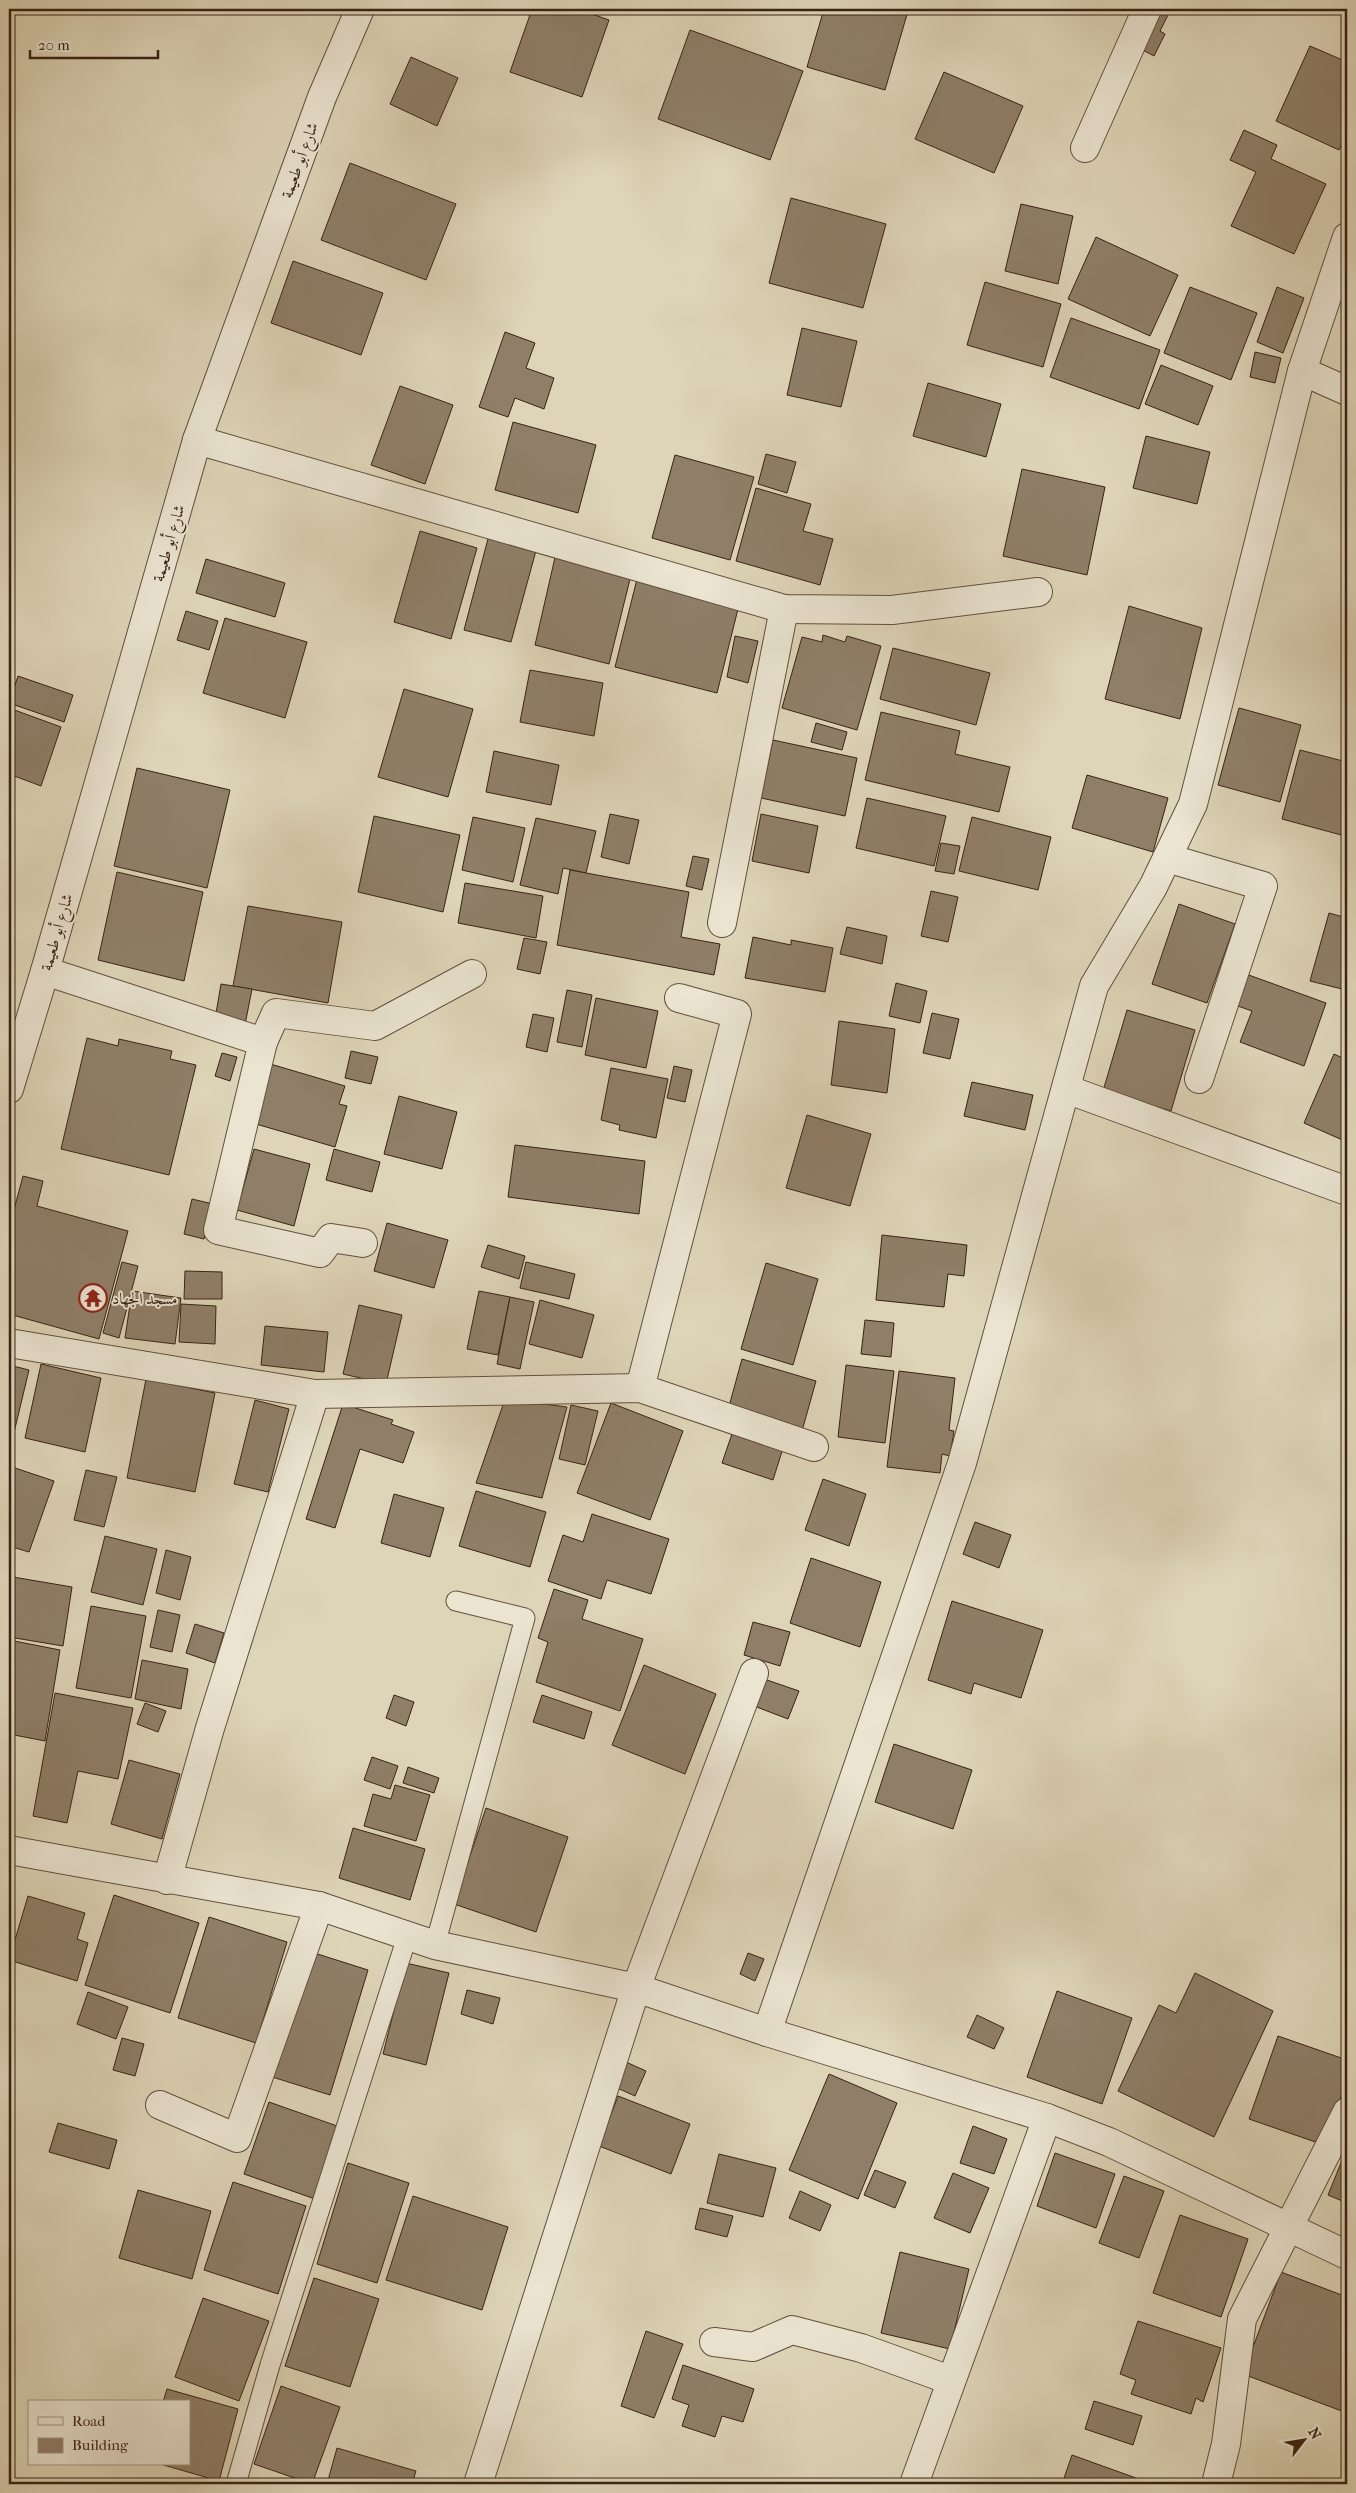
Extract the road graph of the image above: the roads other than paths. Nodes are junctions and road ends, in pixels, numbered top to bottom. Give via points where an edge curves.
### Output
1 (360, 9) edge
2 (1147, 9) edge
3 (1085, 148) dead end
4 (1347, 237) edge
5 (1302, 371) junction
6 (1347, 391) edge
7 (197, 440) junction
8 (1038, 592) dead end
9 (784, 608) junction
10 (1167, 858) junction
11 (722, 923) dead end
12 (45, 971) junction
13 (472, 974) dead end
14 (679, 998) dead end
15 (263, 1042) junction
16 (1199, 1079) dead end
17 (9, 1089) edge
18 (1066, 1089) junction
19 (1347, 1191) edge
20 (363, 1243) dead end
21 (9, 1342) edge
22 (640, 1388) junction
23 (315, 1394) junction
24 (814, 1447) dead end
25 (456, 1602) dead end
26 (754, 1673) dead end
27 (9, 1850) edge
28 (167, 1880) junction
29 (319, 1906) junction
30 (407, 1938) junction
31 (435, 1945) junction
32 (636, 1988) junction
33 (767, 2032) junction
34 (160, 2105) dead end
35 (1347, 2112) edge
36 (1047, 2118) junction
37 (1289, 2228) junction
38 (1347, 2255) edge
39 (714, 2342) dead end
40 (950, 2380) junction
41 (236, 2484) edge
42 (478, 2484) edge
43 (914, 2484) edge
44 (1216, 2484) edge

1 - 7 street, شارع أبو طعيمة via 322,97
2 - 3 street
4 - 5 street
5 - 6 street
5 - 10 street via 1193,804
7 - 9 street
7 - 12 street, شارع أبو طعيمة
8 - 9 street via 892,610
9 - 11 street
10 - 16 street via 1263,886
10 - 18 street via 1094,986
12 - 15 street
12 - 17 street, شارع أبو طعيمة
13 - 15 street via 375,1026 276,1014
14 - 22 street via 737,1014
15 - 20 street via 218,1230 320,1253 330,1238
18 - 19 street
18 - 33 street via 962,1463
21 - 23 street
22 - 23 street
22 - 24 street
23 - 28 street via 210,1728
25 - 31 lane via 526,1618
26 - 32 street
27 - 28 street
28 - 29 street
29 - 30 street
29 - 34 street via 237,2138
30 - 31 street
30 - 41 lane via 270,2365
31 - 32 street
32 - 33 street
32 - 42 street
33 - 36 street
35 - 37 street
36 - 37 street via 1109,2142
36 - 40 street
37 - 38 street
37 - 44 street via 1242,2319 1226,2444
39 - 40 street via 753,2346 792,2330 861,2348
40 - 43 street

